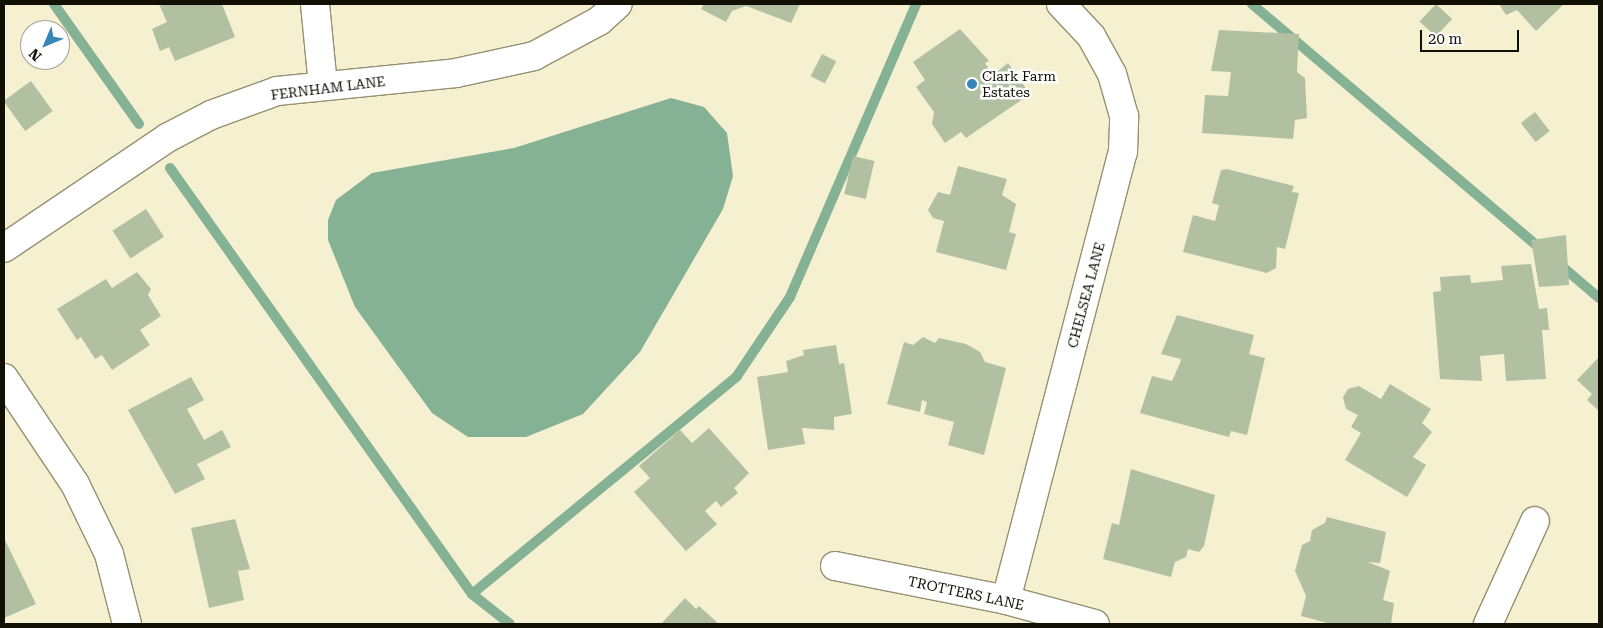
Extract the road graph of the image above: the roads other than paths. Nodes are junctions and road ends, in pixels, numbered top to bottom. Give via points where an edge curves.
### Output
1 (315, 4) edge
2 (618, 4) edge
3 (1061, 4) edge
4 (323, 86) junction
5 (4, 248) edge
6 (4, 378) edge
7 (1535, 521) dead end
8 (835, 566) dead end
9 (1006, 600) junction
10 (127, 624) edge
11 (1095, 624) edge
12 (1488, 624) edge

1 - 4 street
2 - 4 street, FERNHAM LANE via 599,21 534,56 456,73
3 - 9 street, CHELSEA LANE via 1091,36 1112,74 1124,116 1123,152
4 - 5 street, FERNHAM LANE via 277,91 202,120 167,138
6 - 10 street via 75,484 108,554
7 - 12 street
8 - 9 street, TROTTERS LANE
9 - 11 street, TROTTERS LANE

